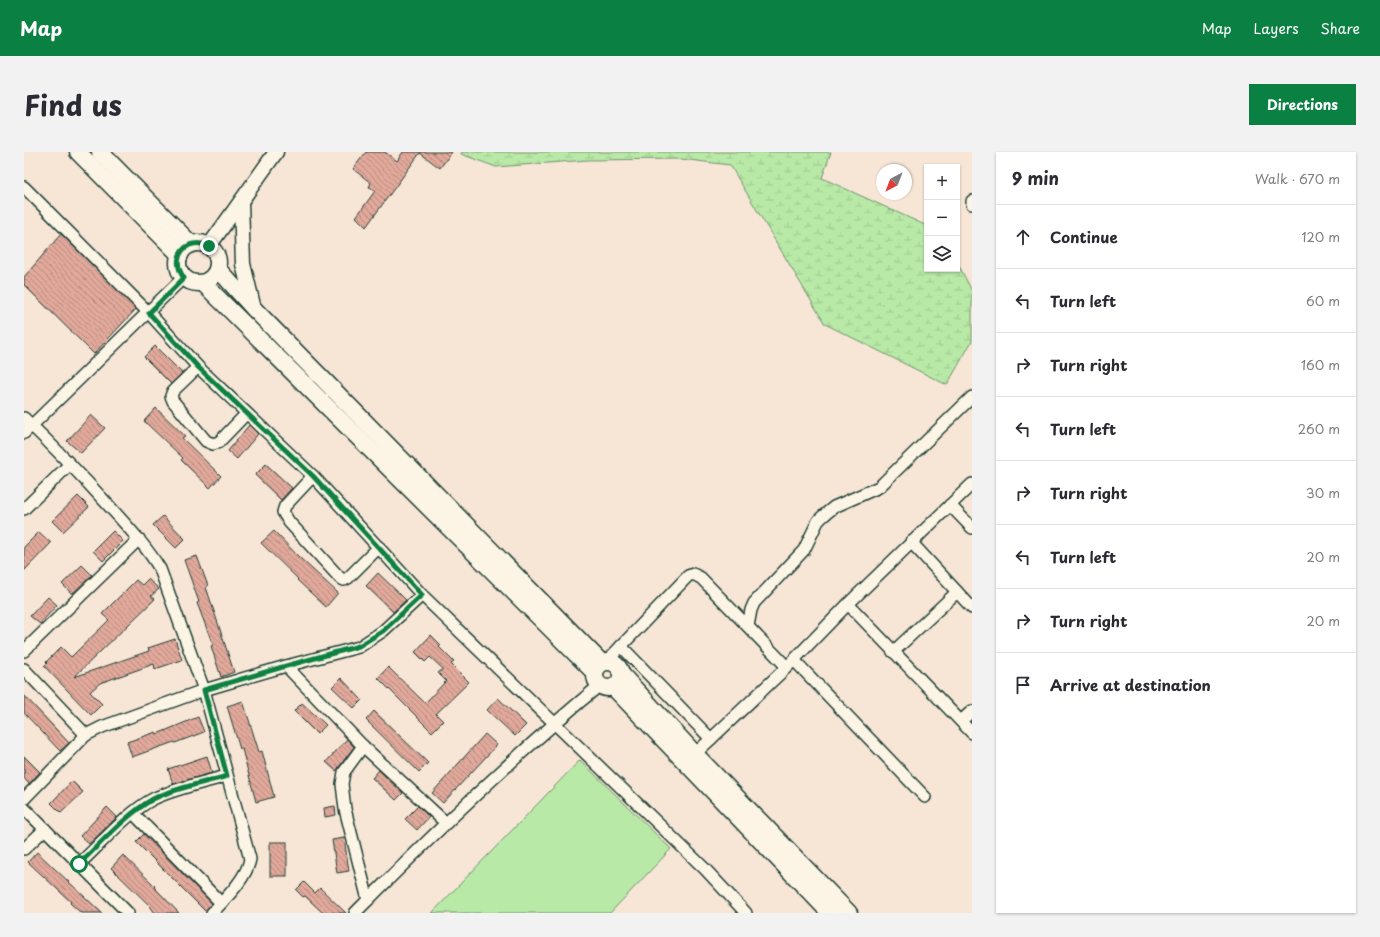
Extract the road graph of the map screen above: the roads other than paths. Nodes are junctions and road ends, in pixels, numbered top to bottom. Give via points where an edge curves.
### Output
1 (78, 152) edge
2 (100, 152) edge
3 (275, 153) edge
4 (24, 186) edge
5 (241, 202) junction
6 (209, 246) junction
7 (186, 250) junction
8 (218, 269) junction
9 (184, 278) junction
10 (203, 283) junction
11 (254, 309) junction
12 (149, 313) junction
13 (198, 367) junction
14 (972, 397) edge
15 (246, 414) junction
16 (27, 426) edge
17 (70, 464) junction
18 (313, 476) junction
19 (972, 484) edge
20 (950, 505) junction
21 (24, 510) edge
22 (972, 528) edge
23 (139, 539) junction
24 (911, 542) junction
25 (379, 547) junction
26 (957, 592) junction
27 (422, 595) junction
28 (848, 604) junction
29 (972, 608) edge
30 (748, 626) junction
31 (621, 646) junction
32 (24, 651) edge
33 (893, 652) junction
34 (791, 663) junction
35 (286, 666) junction
36 (24, 669) edge
37 (606, 674) junction
38 (204, 690) junction
39 (972, 711) edge
40 (961, 721) junction
41 (553, 723) junction
42 (972, 733) edge
43 (86, 735) junction
44 (711, 739) junction
45 (363, 746) junction
46 (695, 754) junction
47 (227, 776) junction
48 (925, 797) dead end
49 (24, 799) edge
50 (24, 808) edge
51 (133, 813) junction
52 (446, 823) junction
53 (45, 829) junction
54 (24, 849) edge
55 (79, 864) junction
56 (368, 900) junction
57 (221, 903) junction
58 (126, 912) edge
59 (212, 913) edge
60 (355, 913) edge
61 (746, 913) edge
62 (830, 913) edge
63 (849, 913) edge

1 - 7 main road
2 - 7 main road
3 - 5 street
4 - 12 street
5 - 6 street
5 - 11 street via 243,264
6 - 7 main road via 204,244
6 - 8 main road via 217,256
7 - 9 main road via 179,267
8 - 10 main road via 212,278
8 - 11 main road
9 - 10 main road
9 - 12 street
10 - 37 main road
11 - 37 main road
12 - 13 street
12 - 16 street
13 - 15 street
13 - 15 street via 171,396 206,441 213,444 219,442
14 - 30 street via 879,487 834,507 818,521 804,550 754,603
15 - 18 street
16 - 17 street
17 - 21 street
17 - 23 street
18 - 25 street
18 - 25 street via 285,506 283,512 340,578 348,578
19 - 20 street
20 - 22 street
20 - 24 street
23 - 32 street
23 - 38 street via 160,568
24 - 26 street
24 - 28 street
25 - 27 street
26 - 29 street
26 - 33 street
27 - 35 street via 383,631 363,645
27 - 41 street
28 - 33 street
28 - 34 street
30 - 31 street via 701,578 693,574 688,576
30 - 34 street
31 - 37 street
31 - 44 street
33 - 40 street
34 - 44 street
34 - 48 street
35 - 38 street
35 - 45 street
36 - 43 street
37 - 41 street
37 - 46 main road
37 - 62 main road
38 - 43 street
38 - 47 street
39 - 40 street
40 - 42 street
41 - 52 street
41 - 61 street
43 - 49 street
44 - 46 street
45 - 52 street
45 - 56 street via 344,772 342,784 345,809
46 - 63 main road
47 - 51 street via 166,794
47 - 57 street via 250,859 249,868 244,876
50 - 53 street
51 - 55 street
51 - 57 street
52 - 56 street
53 - 54 street
53 - 55 street
55 - 58 street
56 - 60 street
57 - 59 street

